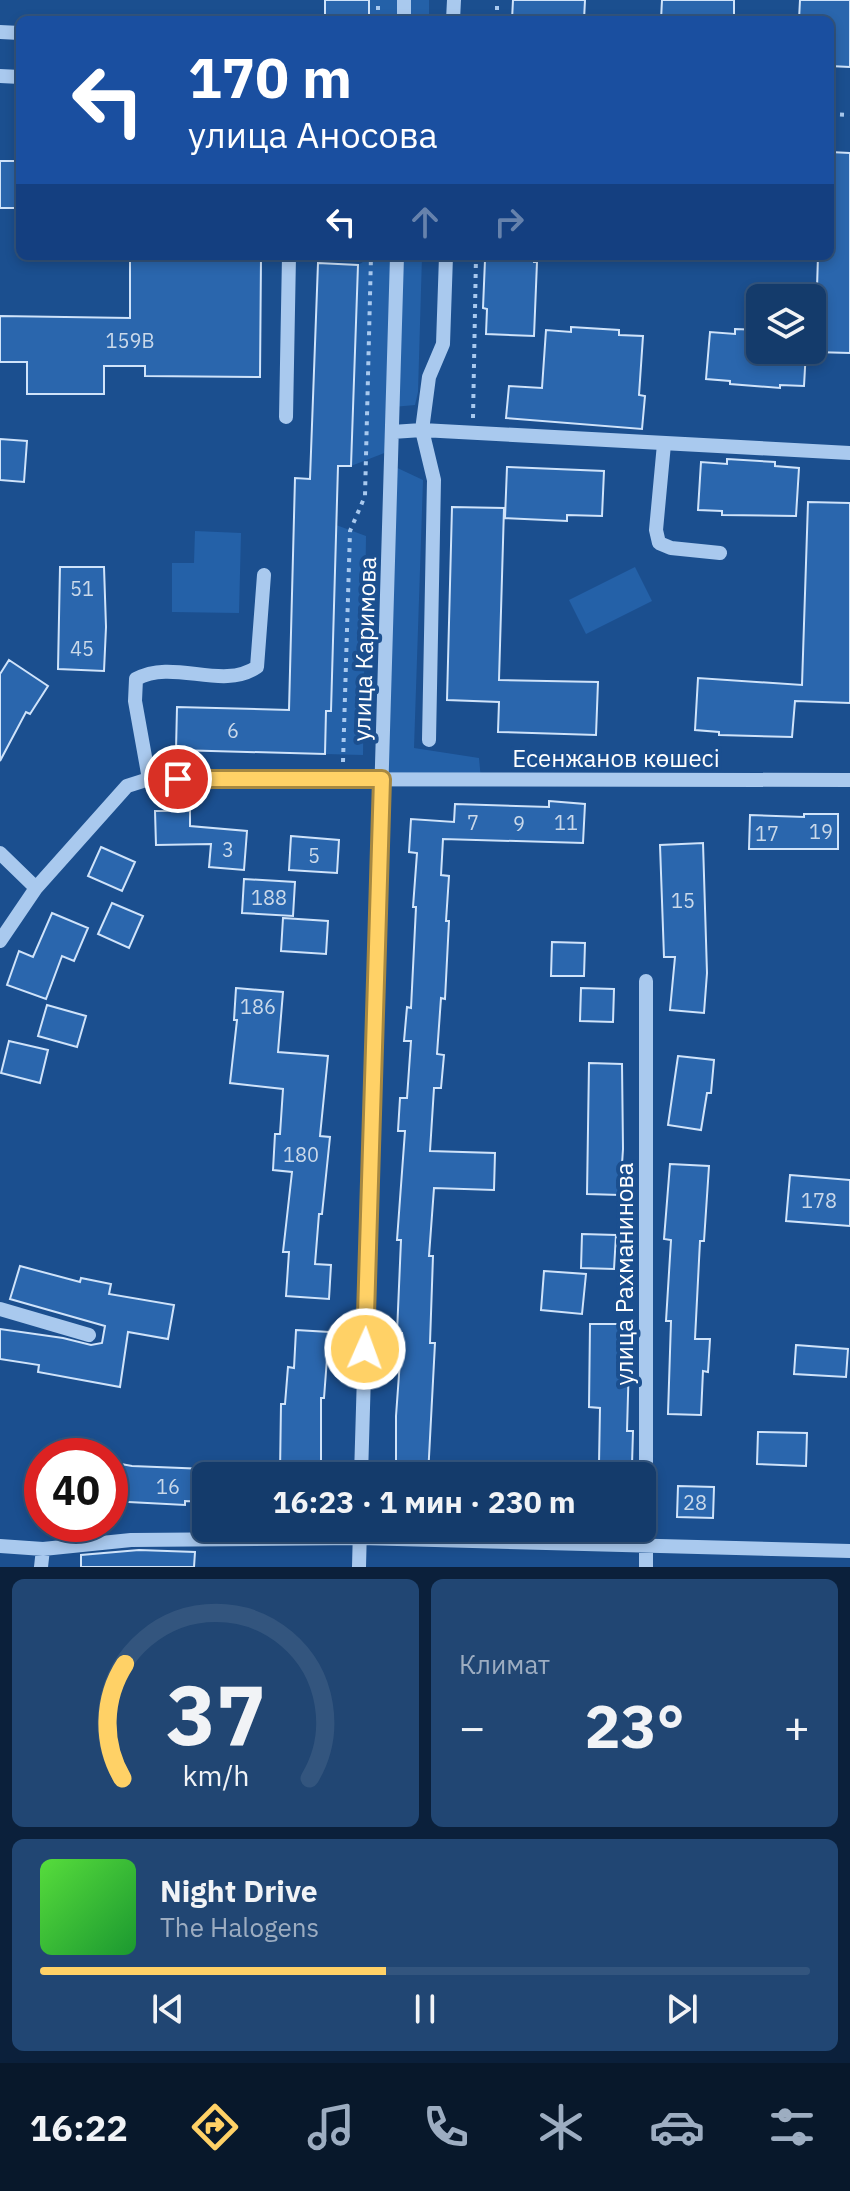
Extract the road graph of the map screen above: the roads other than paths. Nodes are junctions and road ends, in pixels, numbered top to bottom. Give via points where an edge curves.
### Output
1 (289, 260) edge
2 (397, 260) edge
3 (446, 260) edge
4 (286, 417) dead end
5 (422, 430) junction
6 (392, 432) junction
7 (664, 444) junction
8 (850, 453) edge
9 (720, 553) dead end
10 (264, 575) dead end
11 (429, 740) dead end
12 (149, 779) junction
13 (382, 779) junction
14 (850, 780) edge
15 (0, 853) edge
16 (36, 888) junction
17 (0, 941) edge
18 (646, 981) dead end
19 (0, 1309) edge
20 (89, 1335) dead end
21 (361, 1462) edge
22 (192, 1538) edge
23 (360, 1542) edge
24 (558, 1542) edge
25 (0, 1546) edge
26 (646, 1546) junction
27 (43, 1549) junction
28 (850, 1551) edge
29 (41, 1567) edge
30 (359, 1567) edge
31 (646, 1567) edge

1 - 4 street
2 - 6 street, улица Каримова
3 - 5 street via 443,344 429,377
5 - 6 street
5 - 7 street
5 - 11 street via 434,480
6 - 13 street, улица Каримова
7 - 8 street
7 - 9 street via 659,543
10 - 12 street via 257,667 234,677 164,672 136,679
12 - 13 street, Есенжанов көшесі
12 - 16 street via 127,786
13 - 14 street, Есенжанов көшесі
13 - 21 street, улица Каримова
15 - 16 street
16 - 17 street
18 - 26 street, улица Рахманинова
19 - 20 street
22 - 27 street
23 - 30 street
24 - 26 street
25 - 27 street
26 - 28 street
26 - 31 street, улица Рахманинова
27 - 29 street

